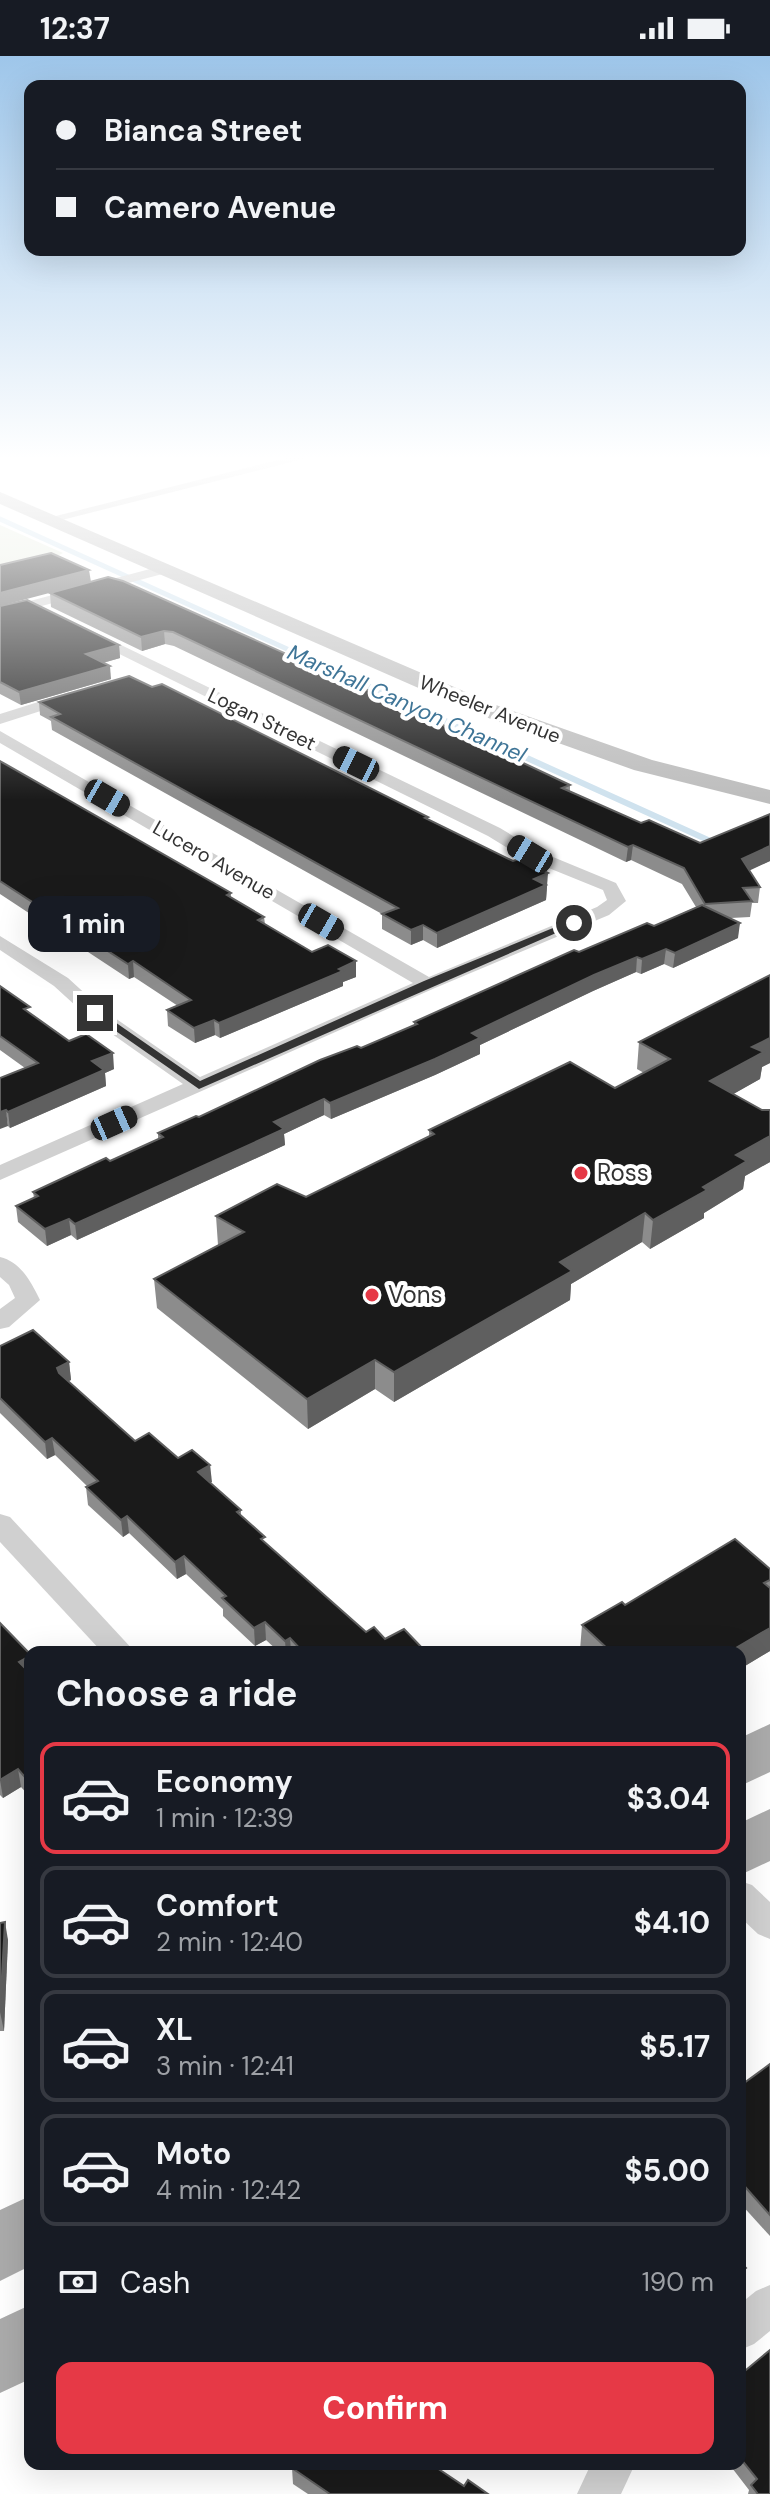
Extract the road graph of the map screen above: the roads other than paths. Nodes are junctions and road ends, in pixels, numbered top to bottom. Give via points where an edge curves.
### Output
1 (154, 572) edge
2 (171, 572) edge
3 (31, 605) junction
4 (0, 613) edge
5 (163, 671) junction
6 (135, 679) edge
7 (92, 691) edge
8 (0, 719) edge
9 (0, 736) edge
10 (770, 797) edge
11 (0, 942) edge
12 (428, 984) junction
13 (199, 1086) junction
14 (0, 1173) edge
15 (0, 1264) edge
16 (0, 1321) edge
17 (0, 1524) edge
18 (114, 1646) edge
19 (770, 1745) edge
20 (746, 1761) edge
21 (770, 1832) edge
22 (746, 1848) edge
23 (746, 1901) edge
24 (770, 1924) edge
25 (24, 2232) edge
26 (0, 2248) edge
27 (770, 2305) edge
28 (746, 2325) edge
29 (24, 2343) edge
30 (0, 2359) edge
31 (611, 2470) edge
32 (598, 2494) edge

1 - 3 street
2 - 10 main road, Wheeler Avenue via 557,737
3 - 4 street
3 - 5 street, Logan Street
5 - 6 street
5 - 12 street, Logan Street via 530,854 610,887 617,901
7 - 8 street
9 - 12 street, Lucero Avenue
11 - 13 street
12 - 13 street
13 - 14 street
15 - 16 street via 19,1281 28,1300
17 - 18 street
19 - 20 main road
21 - 22 main road
23 - 24 street
25 - 26 main road
27 - 28 street
29 - 30 main road
31 - 32 street

